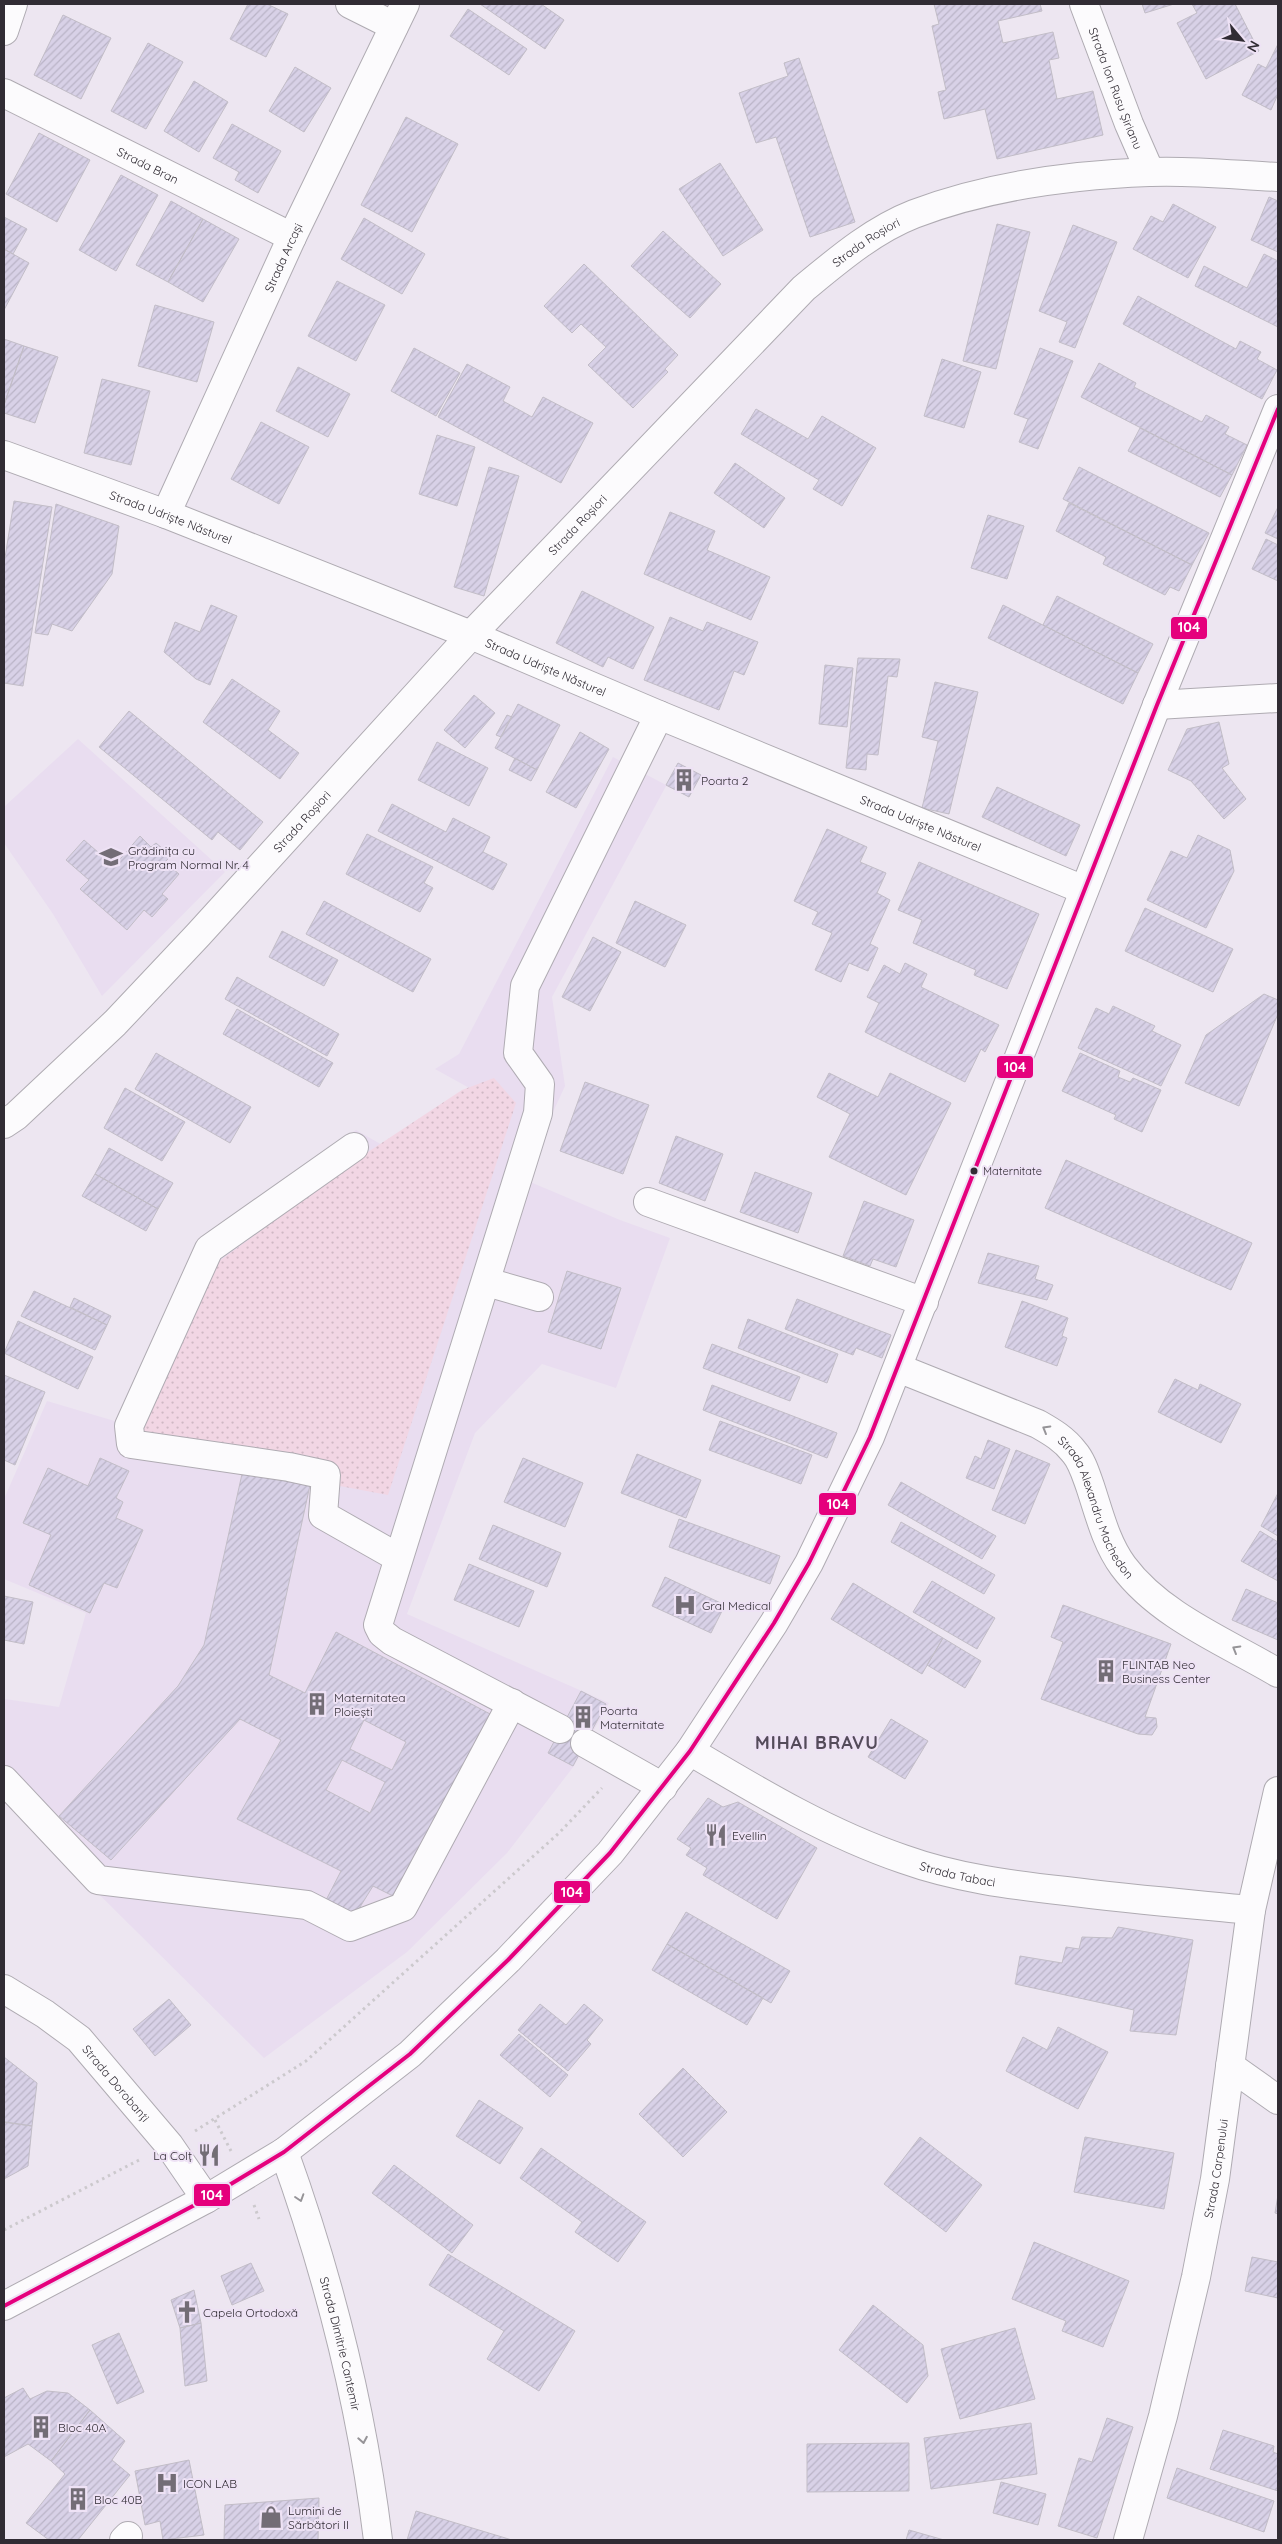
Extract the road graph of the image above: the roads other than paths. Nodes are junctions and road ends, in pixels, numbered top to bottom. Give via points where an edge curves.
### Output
1 (13, 4) edge
2 (350, 4) edge
3 (1084, 4) edge
4 (399, 15) edge
5 (4, 31) edge
6 (4, 93) edge
7 (1150, 172) junction
8 (1278, 177) edge
9 (292, 237) junction
10 (1278, 409) edge
11 (4, 455) edge
12 (166, 514) junction
13 (471, 635) junction
14 (1278, 698) edge
15 (1157, 705) junction
16 (659, 715) junction
17 (1084, 890) junction
18 (4, 1124) edge
19 (354, 1147) dead end
20 (648, 1202) dead end
21 (487, 1282) junction
22 (539, 1297) dead end
23 (924, 1302) junction
24 (898, 1368) junction
25 (397, 1557) junction
26 (1278, 1673) edge
27 (512, 1703) junction
28 (560, 1730) dead end
29 (585, 1743) dead end
30 (690, 1751) junction
31 (4, 1780) edge
32 (663, 1787) junction
33 (1278, 1791) edge
34 (1251, 1910) junction
35 (4, 1989) edge
36 (1230, 2066) junction
37 (1278, 2100) edge
38 (284, 2152) junction
39 (206, 2199) junction
40 (4, 2306) edge
41 (378, 2540) edge
42 (1128, 2540) edge

1 - 5 street
2 - 4 street
3 - 7 street, Strada Ion Rusu Șirianu
4 - 9 street, Strada Arcași
6 - 9 street, Strada Bran
7 - 8 street, Strada Roșiori
7 - 13 street, Strada Roșiori via 1056,180 982,194 913,214 852,248 804,288
9 - 12 street, Strada Arcași
10 - 15 street
11 - 12 street, Strada Udriște Năsturel
12 - 13 street, Strada Udriște Năsturel
13 - 16 street, Strada Udriște Năsturel
13 - 18 street, Strada Roșiori via 121,1017
14 - 15 street
15 - 17 street
16 - 17 street, Strada Udriște Năsturel
16 - 21 street via 525,986 518,1053 540,1084 538,1114
17 - 23 street
19 - 25 street via 209,1249 129,1426 131,1444 326,1475 323,1515
20 - 23 street
21 - 22 street
21 - 25 street
23 - 24 street
26 -> 24 street, Strada Alexandru Machedon via 1189,1622 1140,1586 1111,1547 1084,1469 1075,1452 1060,1436 1038,1424
24 - 30 street via 854,1472 809,1563 774,1623
25 - 27 street via 378,1625 382,1634
27 - 28 street
27 - 31 street via 403,1907 350,1927 307,1905 98,1880
29 - 32 street
30 - 32 street
30 - 34 street, Strada Tabaci via 822,1826 903,1859 986,1882
32 - 38 street via 610,1853 508,1960 410,2054
33 - 34 street, Strada Carpenului
34 - 36 street, Strada Carpenului
35 - 39 street, Strada Dorobanți via 79,2039 169,2145
36 - 37 street
36 - 42 street, Strada Carpenului via 1215,2179 1196,2276 1163,2416
38 - 39 street
38 -> 41 street, Strada Dimitrie Cantemir via 329,2294 361,2431
39 - 40 street

